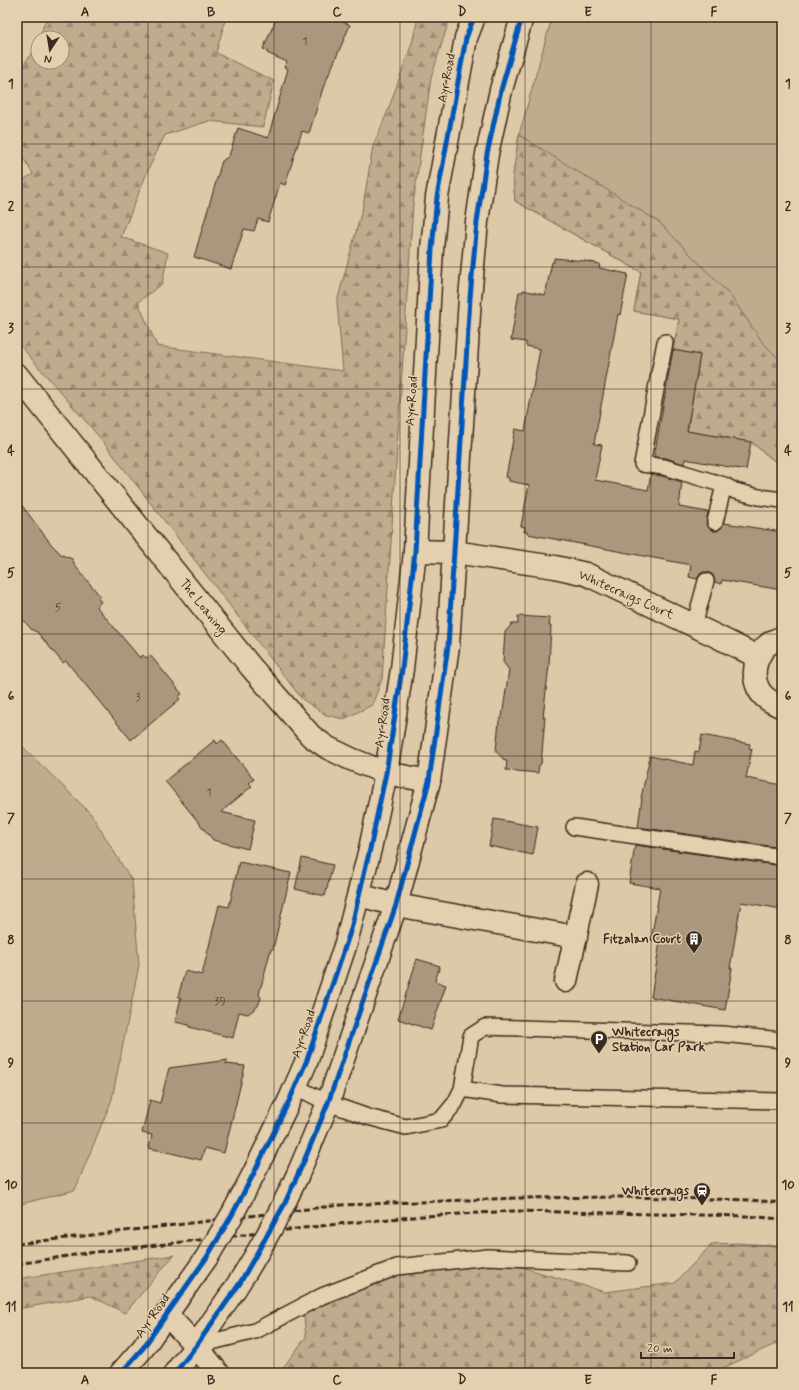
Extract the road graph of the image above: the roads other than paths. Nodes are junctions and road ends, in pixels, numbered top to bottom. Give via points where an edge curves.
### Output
1 (474, 17) edge
2 (522, 17) edge
3 (665, 342) dead end
4 (17, 375) edge
5 (724, 485) junction
6 (782, 500) edge
7 (716, 522) dead end
8 (415, 551) junction
9 (454, 552) junction
10 (706, 581) dead end
11 (694, 626) junction
12 (782, 638) edge
13 (758, 657) junction
14 (782, 706) edge
15 (386, 773) junction
16 (429, 781) junction
17 (574, 827) dead end
18 (782, 858) edge
19 (587, 884) dead end
20 (359, 895) junction
21 (396, 905) junction
22 (576, 937) junction
23 (566, 981) dead end
24 (782, 1040) edge
25 (296, 1087) junction
26 (462, 1089) junction
27 (782, 1101) edge
28 (328, 1102) junction
29 (628, 1263) dead end
30 (172, 1307) junction
31 (196, 1346) junction
32 (121, 1373) edge
33 (175, 1373) edge
34 (218, 1373) edge

1 - 8 main road, Ayr Road via 466,38 437,197
2 - 9 main road via 499,97 477,222
3 - 5 lane via 642,464 664,467
4 - 15 main road, The Loaning via 251,667 310,736 328,748
5 - 6 lane via 735,491
5 - 7 lane
8 - 9 main road, Whitecraigs Court
8 - 15 main road, Ayr Road via 402,669
9 - 11 main road, Whitecraigs Court via 586,574
9 - 16 main road via 448,646
10 - 11 lane
11 - 13 main road, Whitecraigs Court
12 - 13 main road via 765,646
13 - 14 main road via 754,669 761,693 771,702
15 - 16 main road, The Loaning
15 - 20 main road, Ayr Road
16 - 21 main road
17 - 18 lane
19 - 22 main road
20 - 21 main road
20 - 25 main road, Ayr Road via 346,943
21 - 22 main road
21 - 28 main road
22 - 23 main road
24 - 26 lane via 722,1034 485,1027 471,1036
25 - 28 lane
25 - 30 main road, Ayr Road, bridge via 232,1215 207,1258
26 - 27 lane via 502,1095
26 - 28 lane via 441,1120 406,1127 368,1117
28 - 31 main road, bridge via 284,1205 240,1283
29 - 31 lane via 488,1257 397,1267 322,1296 255,1331
30 - 31 main road
30 - 32 main road, Ayr Road via 143,1348
31 - 33 main road
31 - 34 main road

